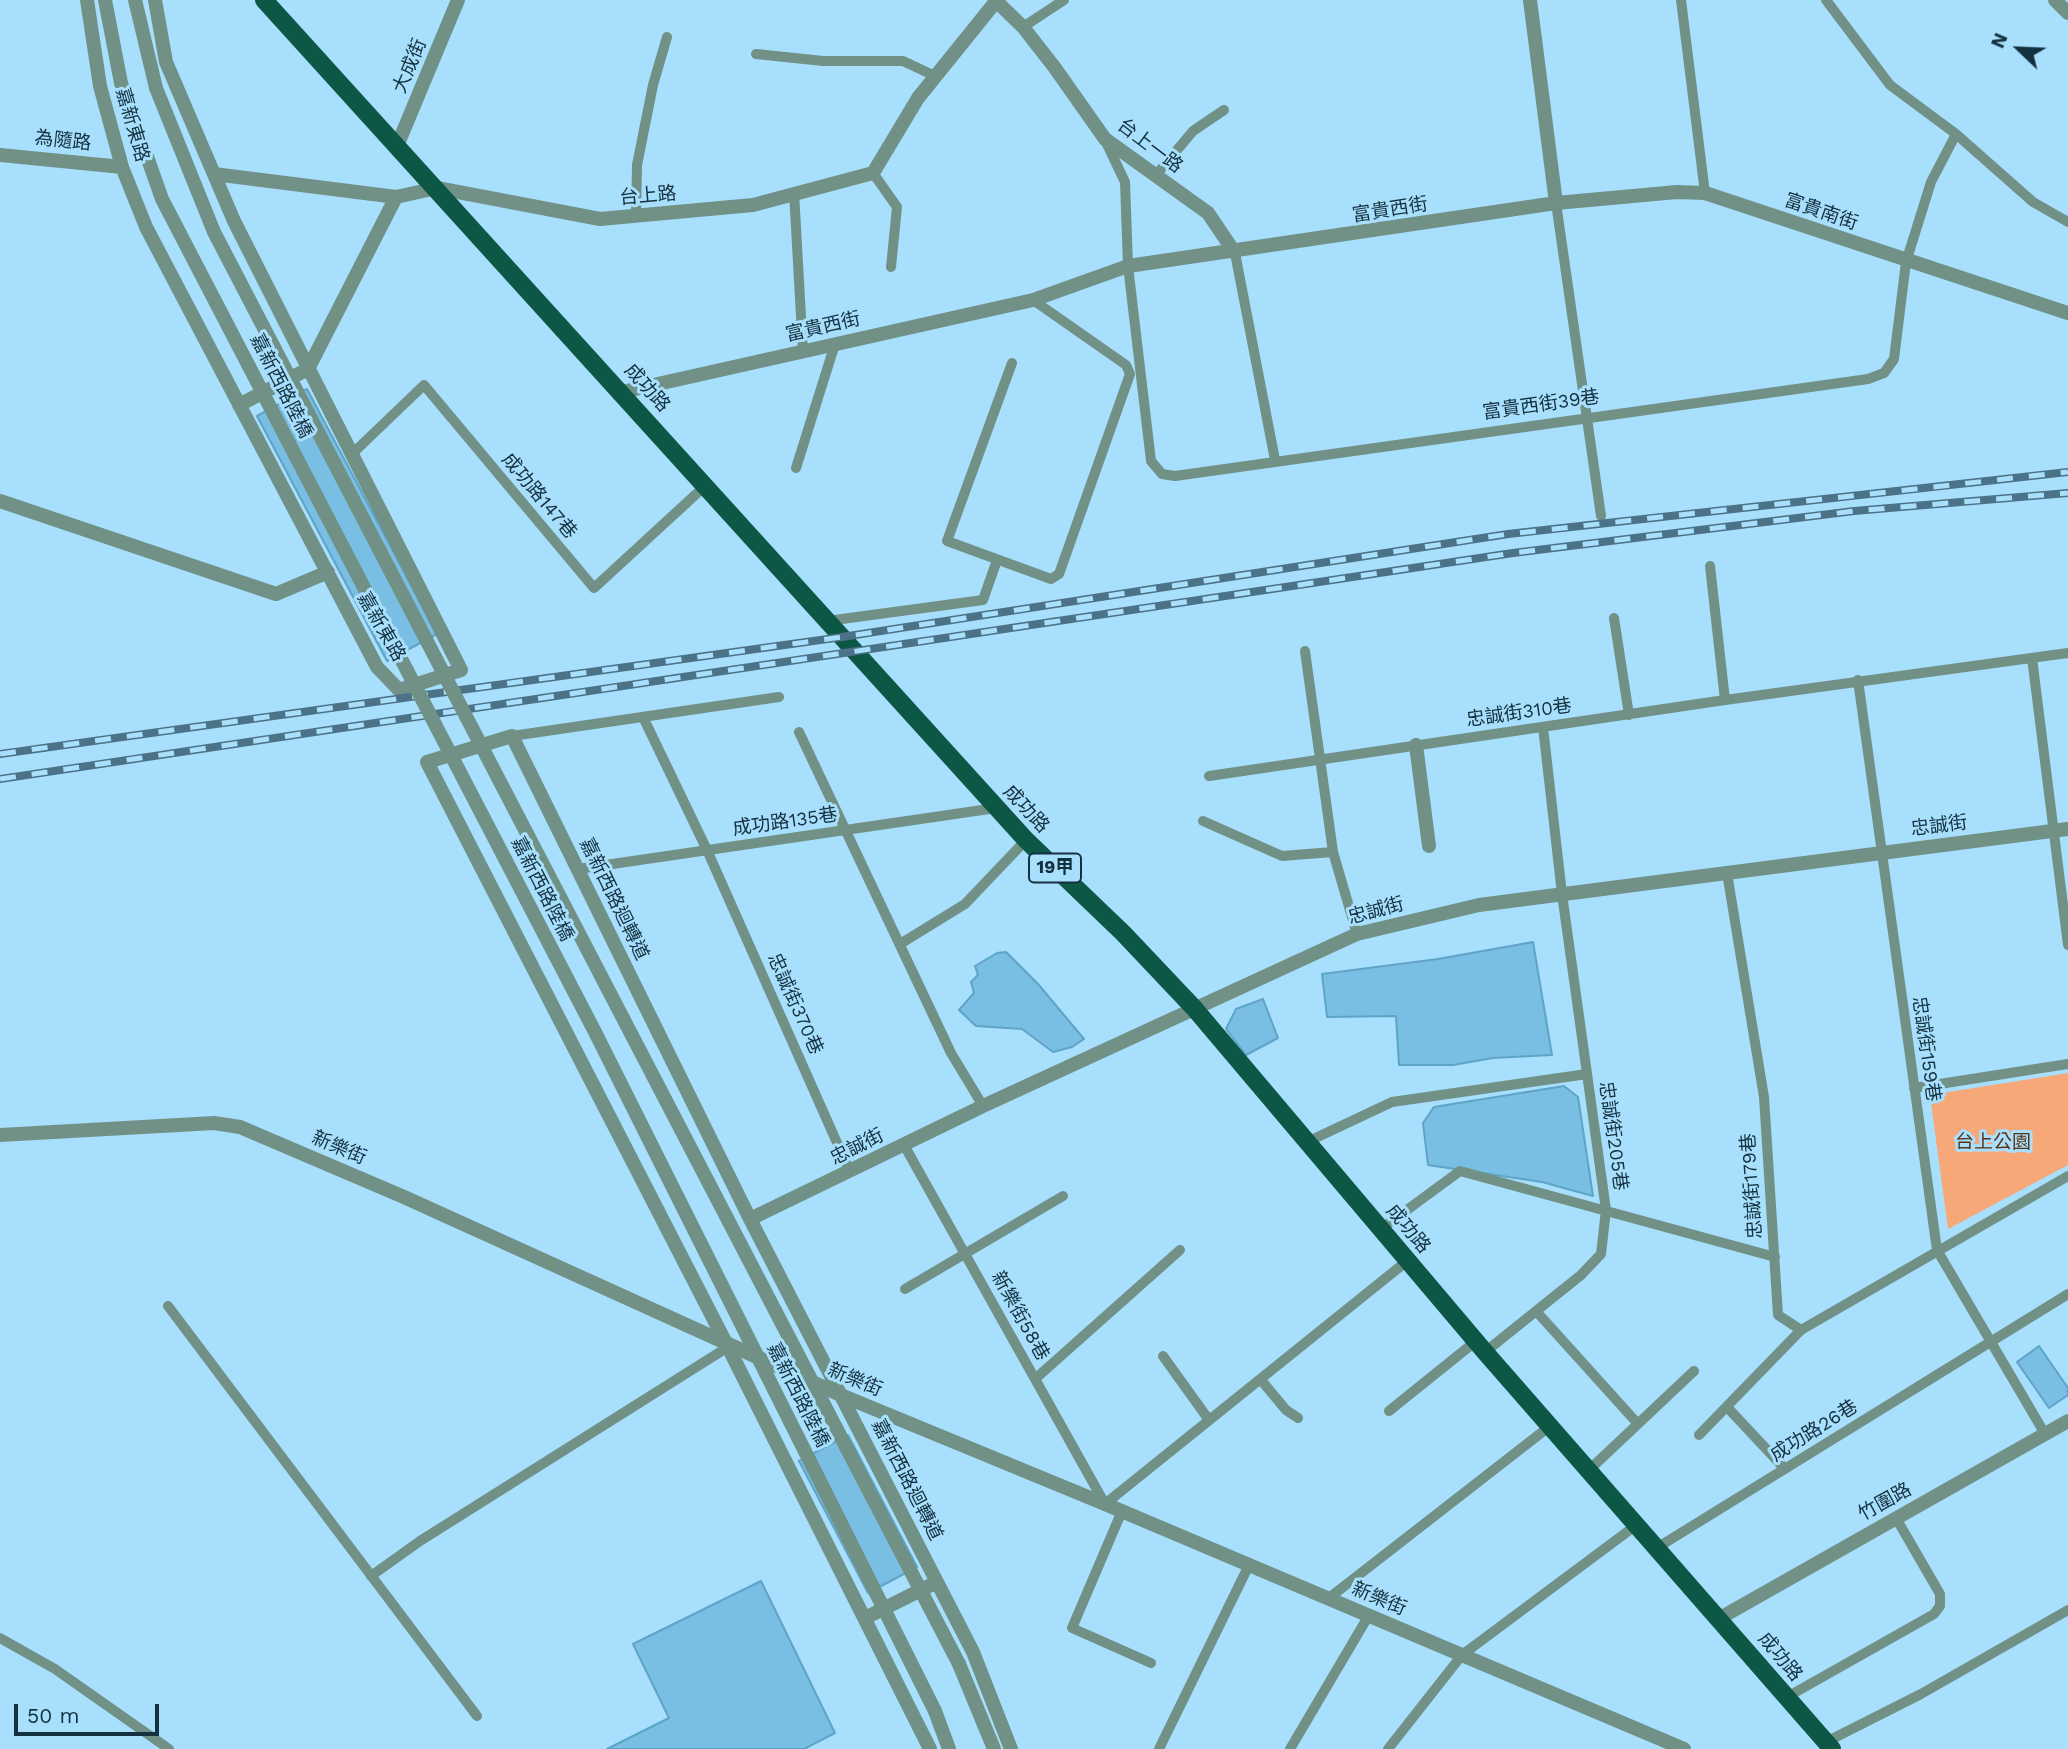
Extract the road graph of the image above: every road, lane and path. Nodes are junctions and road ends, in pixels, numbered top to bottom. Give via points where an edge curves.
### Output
1 (86, 0) edge
2 (105, 0) edge
3 (135, 0) edge
4 (155, 0) edge
5 (264, 0) edge
6 (458, 0) edge
7 (996, 0) edge
8 (1064, 0) edge
9 (1530, 0) edge
10 (1681, 0) edge
11 (1826, 0) edge
12 (2055, 0) edge
13 (2068, 13) edge
14 (1023, 27) junction
15 (667, 37) dead end
16 (756, 54) dead end
17 (935, 76) junction
18 (121, 83) joint
19 (156, 88) joint
20 (1224, 110) dead end
21 (1956, 134) junction
22 (1105, 139) junction
23 (397, 146) junction
24 (0, 155) edge
25 (122, 167) junction
26 (214, 173) junction
27 (873, 173) junction
28 (1156, 175) junction
29 (437, 188) junction
30 (794, 192) junction
31 (1705, 193) junction
32 (396, 197) junction
33 (1556, 203) junction
34 (636, 216) junction
35 (2068, 222) edge
36 (1235, 253) junction
37 (1906, 262) junction
38 (1128, 266) junction
39 (891, 267) dead end
40 (1033, 300) junction
41 (2068, 313) edge
42 (835, 344) junction
43 (803, 352) junction
44 (1012, 363) dead end
45 (308, 369) junction
46 (622, 392) junction
47 (239, 405) junction
48 (1587, 416) junction
49 (352, 454) junction
50 (1275, 460) junction
51 (796, 468) dead end
52 (706, 485) junction
53 (0, 501) edge
54 (1601, 516) dead end
55 (997, 559) junction
56 (1710, 566) dead end
57 (327, 572) junction
58 (1614, 618) dead end
59 (827, 621) junction
60 (1305, 651) dead end
61 (2068, 653) edge
62 (2032, 658) junction
63 (1858, 680) junction
64 (779, 697) dead end
65 (1726, 700) junction
66 (1629, 715) junction
67 (643, 717) junction
68 (1543, 727) junction
69 (799, 732) dead end
70 (512, 736) junction
71 (1416, 745) junction
72 (1318, 760) junction
73 (1209, 776) dead end
74 (996, 808) junction
75 (1203, 821) dead end
76 (848, 830) junction
77 (2061, 830) edge
78 (1026, 840) junction
79 (1429, 846) dead end
80 (707, 850) junction
81 (1332, 852) junction
82 (1881, 853) junction
83 (578, 869) junction
84 (1727, 873) junction
85 (1562, 894) junction
86 (1357, 934) junction
87 (900, 944) junction
88 (2068, 945) edge
89 (1194, 1008) junction
90 (2068, 1064) edge
91 (1587, 1074) junction
92 (1914, 1088) junction
93 (983, 1106) junction
94 (0, 1135) edge
95 (1307, 1142) junction
96 (904, 1145) junction
97 (850, 1172) junction
98 (2068, 1176) edge
99 (1063, 1196) dead end
100 (1606, 1210) junction
101 (750, 1219) junction
102 (1381, 1229) junction
103 (1180, 1250) dead end
104 (1937, 1250) junction
105 (965, 1254) junction
106 (1774, 1256) junction
107 (1407, 1261) junction
108 (905, 1289) dead end
109 (2068, 1294) edge
110 (168, 1306) dead end
111 (1536, 1311) junction
112 (1801, 1330) junction
113 (1991, 1342) junction
114 (1480, 1346) junction
115 (728, 1347) junction
116 (1163, 1356) dead end
117 (1694, 1371) dead end
118 (1035, 1379) junction
119 (1261, 1380) junction
120 (843, 1396) junction
121 (1727, 1407) junction
122 (1389, 1411) dead end
123 (1298, 1418) dead end
124 (1209, 1420) junction
125 (2068, 1421) edge
126 (1638, 1424) junction
127 (1550, 1426) junction
128 (2045, 1434) junction
129 (1699, 1435) dead end
130 (1785, 1469) junction
131 (1588, 1471) junction
132 (1105, 1504) junction
133 (1122, 1511) junction
134 (1896, 1518) junction
135 (1635, 1526) junction
136 (1655, 1549) junction
137 (1249, 1565) junction
138 (371, 1576) junction
139 (937, 1582) junction
140 (1329, 1598) junction
141 (2068, 1610) edge
142 (1369, 1615) junction
143 (865, 1618) junction
144 (1720, 1618) junction
145 (0, 1638) edge
146 (1462, 1655) junction
147 (1151, 1663) dead end
148 (1787, 1697) junction
149 (477, 1716) dead end
150 (1829, 1746) edge
151 (169, 1749) edge
152 (930, 1749) edge
153 (949, 1749) edge
154 (994, 1749) edge
155 (1012, 1749) edge
156 (1159, 1749) edge
157 (1290, 1749) edge
158 (1388, 1749) edge
159 (1684, 1749) edge

1 - 25 street, 嘉新東路 via 100,86
2 - 18 street, 嘉新東路
3 - 19 street, 嘉新東路
4 - 26 street, 嘉新東路 via 166,62
5 - 23 main road, 成功路 / 19甲
6 - 23 street, 大成街
7 - 14 street, 台上一路
7 - 17 street
8 - 14 lane
9 - 33 street
10 - 31 lane
11 - 21 lane via 1889,85
12 - 13 street
14 - 22 street, 台上一路
15 - 34 lane via 638,165
16 - 17 lane via 822,61 903,61
17 - 27 street
18 - 153 street, 嘉新西路陸橋, bridge via 162,199 594,1032 935,1711
19 - 154 street, 嘉新西路陸橋, bridge via 214,232 959,1664
20 - 28 lane via 1193,131
21 - 35 lane via 2033,202
21 - 37 lane, 富貴西街39巷 via 1931,182
22 - 28 street, 台上一路
22 - 38 lane, 富貴西街39巷 via 1125,182
23 - 29 main road, 成功路 / 19甲
24 - 25 street, 為隨路
25 - 47 street, 嘉新東路 via 146,227
26 - 32 street, 台上路
26 - 45 street, 嘉新東路
27 - 30 street, 台上路
27 - 39 lane via 897,207
28 - 36 street, 台上一路 via 1208,213
29 - 32 street, 台上路
29 - 34 street, 台上路 via 600,219
29 - 46 main road, 成功路 / 19甲
30 - 34 street, 台上路 via 754,205
30 - 43 lane
31 - 33 street, 富貴南街
31 - 37 street, 富貴南街
32 - 45 street
33 - 36 street, 富貴西街
33 - 48 lane
36 - 38 street, 富貴西街
36 - 50 lane
37 - 41 street, 富貴南街
37 - 48 lane, 富貴西街39巷 via 1894,359 1884,373 1868,379
38 - 40 street, 富貴西街
38 - 50 lane, 富貴西街39巷 via 1152,461 1162,474 1175,476
40 - 42 street, 富貴西街
40 - 55 lane via 1126,365 1130,374 1059,574 1051,579
42 - 43 street, 富貴西街
42 - 51 lane
43 - 46 street, 富貴西街
44 - 55 lane via 947,541
45 - 47 street
45 - 49 street, 嘉新東路
46 - 52 main road, 成功路 / 19甲
47 - 57 street, 嘉新東路
48 - 50 lane, 富貴西街39巷
48 - 54 lane
49 - 52 lane, 成功路147巷 via 424,386 594,587
49 - 57 street, 嘉新東路 via 461,670 399,690 377,667
52 - 59 main road, 成功路 / 19甲
53 - 57 street via 276,594
55 - 59 lane via 983,600
56 - 65 lane
58 - 66 lane
59 - 74 main road, 成功路 / 19甲
60 - 72 lane
61 - 62 lane, 忠誠街310巷
62 - 63 lane, 忠誠街310巷
62 - 77 lane
63 - 65 lane, 忠誠街310巷
63 - 82 lane, 忠誠街159巷
64 - 67 lane
65 - 66 lane, 忠誠街310巷
66 - 68 lane, 忠誠街310巷
67 - 70 lane
67 - 80 lane, 忠誠街370巷
68 - 71 lane, 忠誠街310巷
68 - 85 lane, 忠誠街205巷
69 - 76 lane
70 - 83 street, 嘉新西路迴轉道
70 - 115 street via 427,762
71 - 72 lane, 忠誠街310巷
71 - 79 street
72 - 73 lane, 忠誠街310巷
72 - 81 lane
74 - 76 lane, 成功路135巷
74 - 78 main road, 成功路 / 19甲
75 - 81 lane via 1282,856
76 - 80 lane, 成功路135巷
76 - 87 lane
77 - 82 street, 忠誠街
77 - 88 lane
78 - 87 lane via 965,904
78 - 89 main road, 成功路 / 19甲
80 - 83 lane, 成功路135巷
80 - 97 lane, 忠誠街370巷
81 - 86 lane
82 - 84 street, 忠誠街
82 - 92 lane, 忠誠街159巷
83 - 101 street, 嘉新西路迴轉道
84 - 85 street, 忠誠街
84 - 106 lane, 忠誠街179巷 via 1764,1097
85 - 86 street, 忠誠街 via 1479,905
85 - 91 lane, 忠誠街205巷
86 - 89 street, 忠誠街
87 - 93 lane via 951,1053
89 - 93 street, 忠誠街
89 - 95 main road, 成功路 / 19甲
90 - 92 lane
91 - 95 lane via 1392,1102
91 - 100 lane, 忠誠街205巷
92 - 104 lane, 忠誠街159巷
93 - 96 street, 忠誠街
94 - 115 street, 新樂街 via 214,1123 240,1127 404,1197
95 - 102 main road, 成功路 / 19甲
96 - 97 street, 忠誠街
96 - 105 lane, 新樂街58巷
97 - 101 street, 忠誠街
98 - 104 lane
99 - 105 lane
100 - 102 lane via 1460,1171
100 - 106 lane, 忠誠街205巷
100 - 111 lane via 1601,1254
101 - 120 street, 嘉新西路迴轉道
102 - 107 main road, 成功路 / 19甲
103 - 118 lane
104 - 112 lane
104 - 113 lane
105 - 108 lane
105 - 118 lane, 新樂街58巷
106 - 112 lane, 忠誠街179巷 via 1778,1315
107 - 114 main road, 成功路 / 19甲
107 - 119 lane
109 - 113 lane, 成功路26巷
110 - 138 lane
111 - 114 lane
111 - 126 lane
112 - 121 lane
113 - 128 lane
113 - 130 lane, 成功路26巷
114 - 122 lane
114 - 127 main road, 成功路 / 19甲
115 - 120 street, 新樂街
115 - 138 lane
115 - 143 street
116 - 124 lane
117 - 126 lane
118 - 132 lane, 新樂街58巷
119 - 123 lane
119 - 124 lane
120 - 132 street, 新樂街
120 - 139 street, 嘉新西路迴轉道
121 - 129 lane
121 - 130 lane
124 - 132 lane
125 - 128 street, 竹圍路
126 - 131 lane
127 - 131 main road, 成功路 / 19甲
127 - 140 lane
128 - 134 street, 竹圍路
130 - 136 lane, 成功路26巷
131 - 135 main road, 成功路 / 19甲
132 - 133 street, 新樂街
133 - 137 street, 新樂街
133 - 147 lane via 1072,1628
134 - 144 street, 竹圍路
134 - 148 lane via 1940,1594 1940,1606 1934,1614
135 - 136 main road, 成功路 / 19甲
135 - 146 lane
136 - 144 main road, 成功路 / 19甲
137 - 140 street, 新樂街
137 - 156 lane
138 - 149 lane
139 - 143 street
139 - 155 street, 嘉新西路迴轉道 via 973,1652
140 - 142 street, 新樂街
141 - 150 lane
142 - 146 street, 新樂街
142 - 157 lane
143 - 152 street
144 - 148 main road, 成功路 / 19甲
145 - 151 lane
146 - 158 lane
146 - 159 street, 新樂街
148 - 150 main road, 成功路 / 19甲

